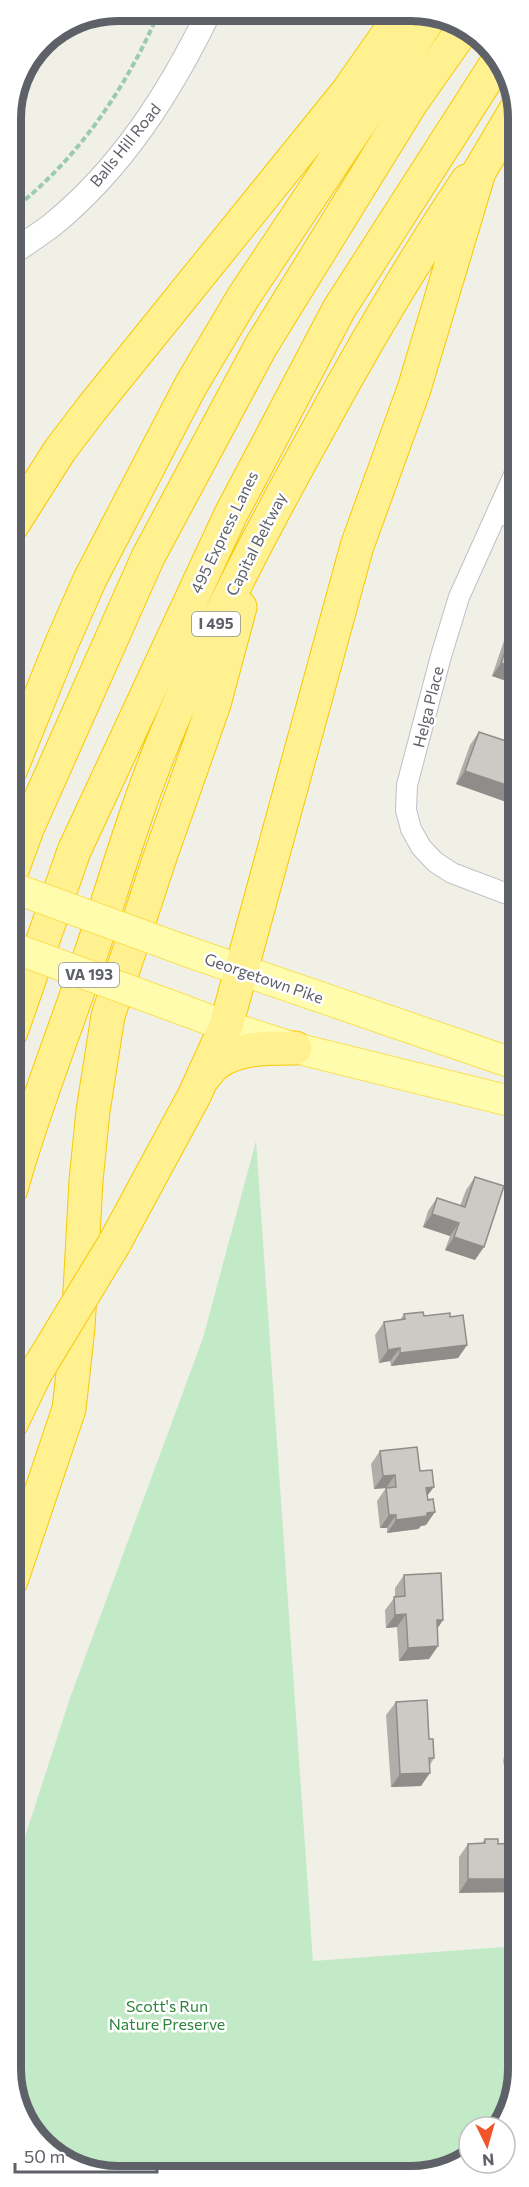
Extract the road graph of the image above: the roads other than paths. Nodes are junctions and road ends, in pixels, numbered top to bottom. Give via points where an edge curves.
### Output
1 (204, 21) edge
2 (397, 21) edge
3 (426, 23) edge
4 (459, 34) edge
5 (494, 67) edge
6 (508, 121) edge
7 (508, 123) edge
8 (21, 247) edge
9 (508, 488) edge
10 (21, 511) edge
11 (497, 512) junction
12 (508, 516) edge
13 (261, 532) junction
14 (21, 744) edge
15 (21, 846) edge
16 (21, 891) edge
17 (508, 894) edge
18 (21, 951) edge
19 (241, 970) junction
20 (21, 1004) edge
21 (226, 1026) junction
22 (295, 1048) junction
23 (508, 1062) edge
24 (202, 1078) junction
25 (508, 1101) edge
26 (21, 1156) edge
27 (21, 1403) edge
28 (21, 1551) edge

1 - 8 street, Balls Hill Road via 158,106 128,147 73,206
2 - 10 highway via 348,91 92,408
3 - 14 highway via 244,296 191,385 90,579
4 - 15 highway via 411,103 261,346 148,557
5 - 20 highway, 495 Express Lanes via 339,309 231,514 75,851
6 - 13 highway, Capital Beltway / I 495 via 425,244
7 - 19 highway via 479,172 414,389 357,546
9 - 11 street, Helga Place
11 - 12 street
11 - 17 street, Helga Place via 456,606 408,785 406,810 421,847 435,862 452,873
13 - 26 highway, Capital Beltway / I 495 via 166,736 122,854
13 - 28 highway via 214,704 108,1016 86,1181 69,1409
16 - 19 main road, Georgetown Pike, bridge
18 - 21 main road, VA 193, bridge
19 - 21 highway
19 - 23 main road, Georgetown Pike
21 - 22 main road, VA 193
21 - 24 highway
22 - 24 highway via 263,1048 235,1054 216,1063
22 - 25 main road, VA 193
24 - 27 highway, bridge via 114,1244

